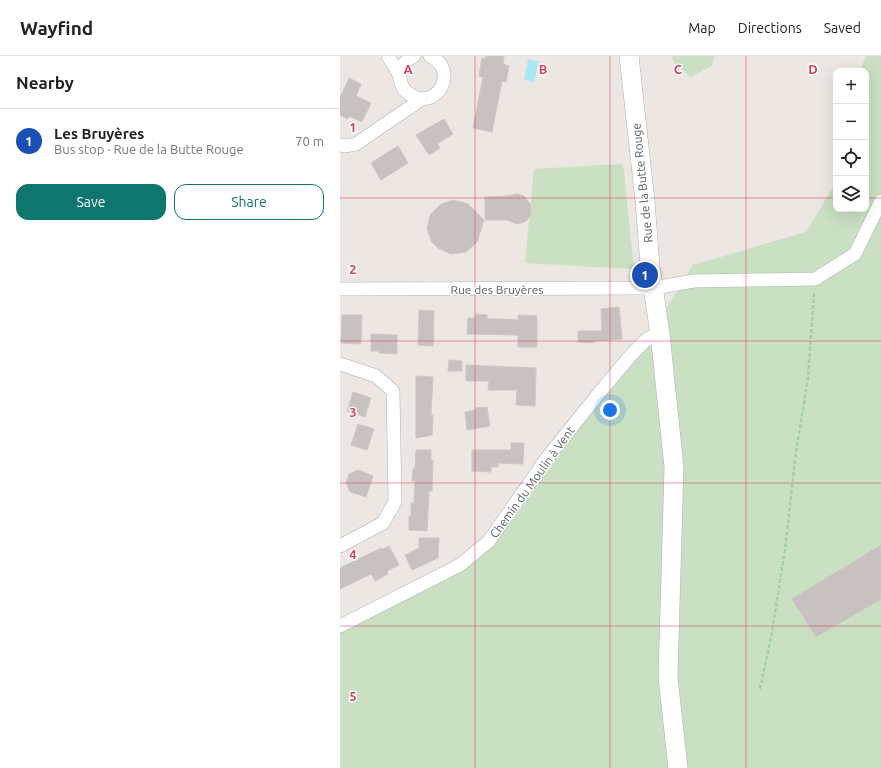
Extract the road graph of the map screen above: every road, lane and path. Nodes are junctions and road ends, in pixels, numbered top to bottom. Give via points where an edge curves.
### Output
1 (388, 56) edge
2 (414, 56) edge
3 (629, 56) edge
4 (433, 57) edge
5 (400, 76) junction
6 (422, 99) junction
7 (340, 145) edge
8 (881, 201) edge
9 (815, 279) junction
10 (653, 288) junction
11 (340, 290) edge
12 (660, 334) junction
13 (340, 364) edge
14 (340, 546) edge
15 (340, 626) edge
16 (760, 689) dead end
17 (678, 768) edge

1 - 5 street
2 - 5 street via 404,63
3 - 10 street, Rue de la Butte Rouge
4 - 6 street via 443,69 443,83 435,95
5 - 6 street via 404,89 415,98
6 - 7 street via 356,144
8 - 9 street via 855,254
9 - 10 street, Rue des Bruyères via 694,281
9 - 16 path via 808,378 794,459 785,550
10 - 11 street, Rue des Bruyères
10 - 12 street, Rue de la Butte Rouge
12 - 15 street, Chemin du Moulin à Vent via 646,340 604,387 547,458 489,541 460,565
12 - 17 street, Rue de la Butte Rouge via 674,466 668,677
13 - 14 street via 376,376 393,391 395,502 383,523

